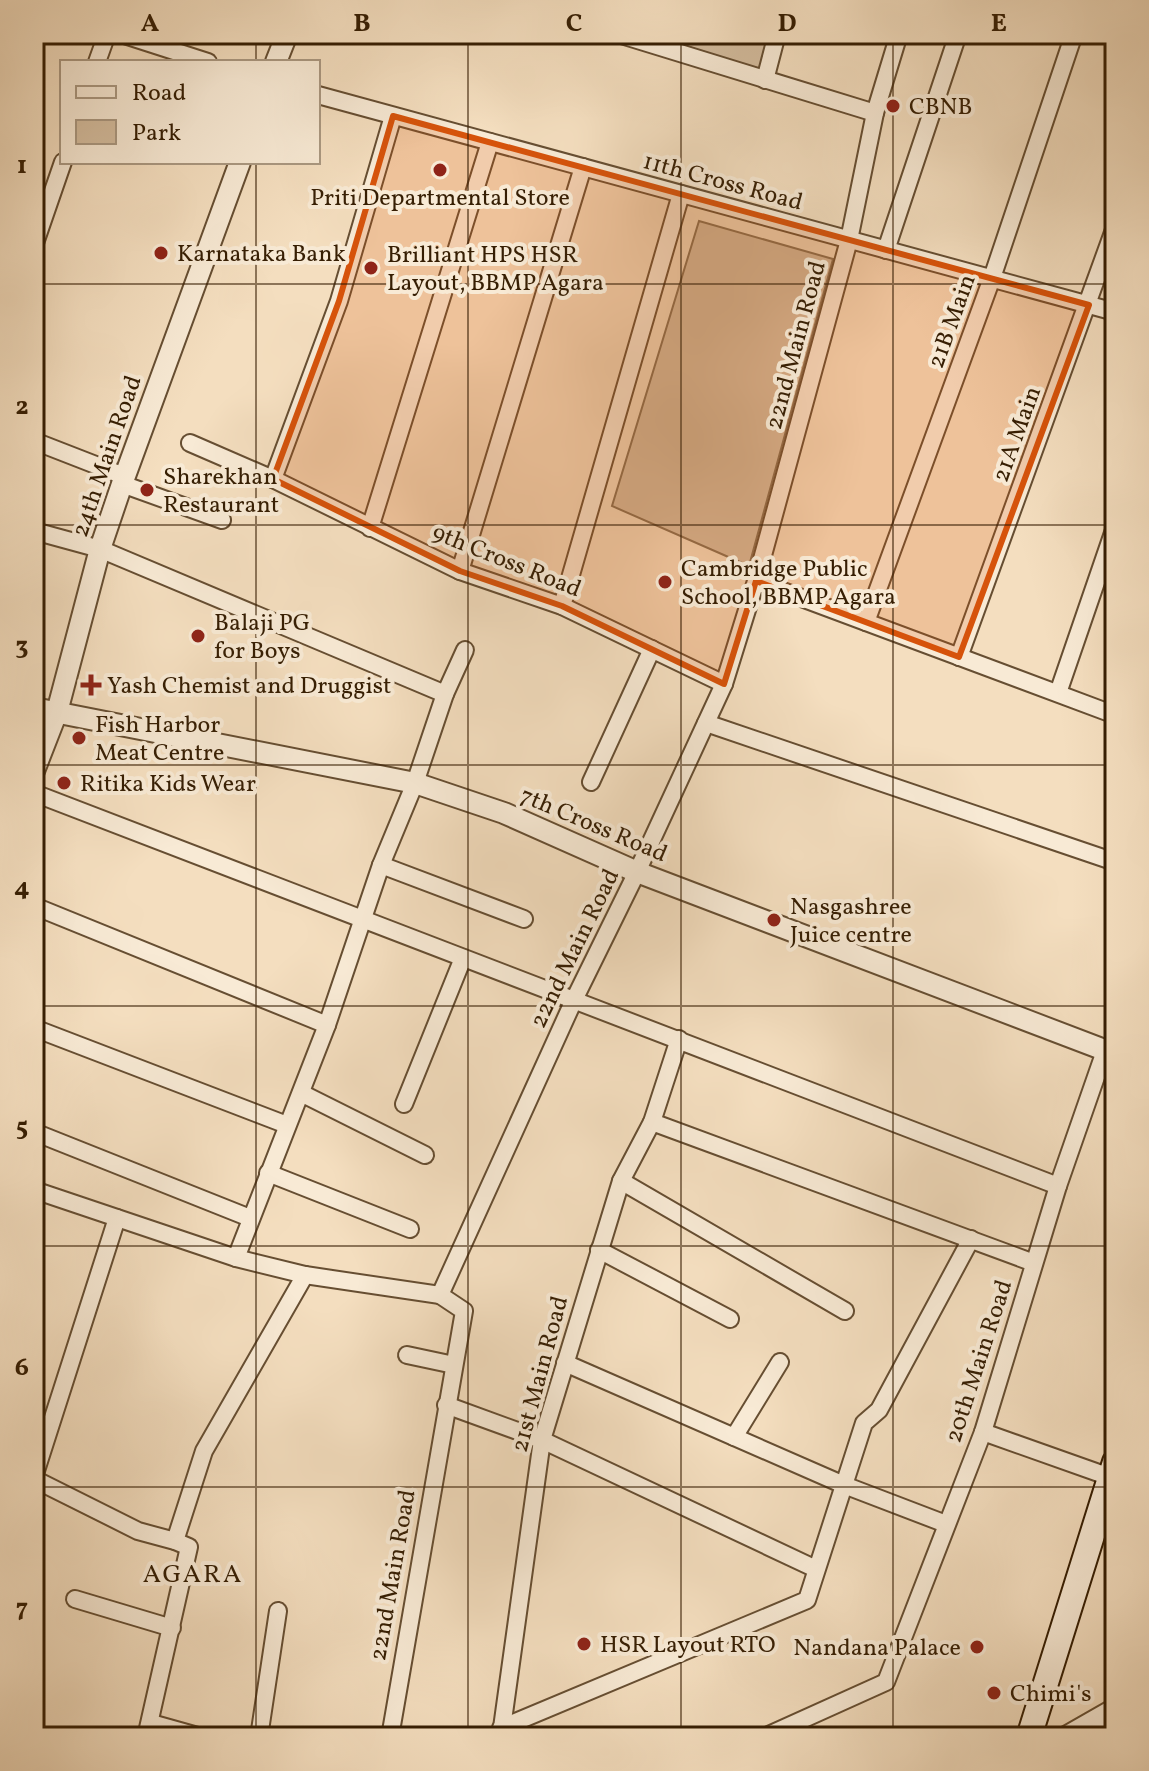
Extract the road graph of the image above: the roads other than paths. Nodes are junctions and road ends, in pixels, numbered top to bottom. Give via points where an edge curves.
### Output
1 (107, 34) edge
2 (121, 34) edge
3 (287, 34) edge
4 (618, 34) edge
5 (777, 34) edge
6 (899, 34) edge
7 (958, 34) edge
8 (1074, 34) edge
9 (98, 60) edge
10 (202, 60) edge
11 (277, 60) edge
12 (765, 80) junction
13 (320, 96) edge
14 (875, 113) junction
15 (393, 116) junction
16 (490, 142) junction
17 (62, 164) edge
18 (239, 164) edge
19 (583, 167) junction
20 (681, 194) junction
21 (1115, 227) edge
22 (849, 240) junction
23 (34, 246) edge
24 (886, 250) junction
25 (992, 278) junction
26 (1089, 305) junction
27 (1115, 312) edge
28 (34, 441) edge
29 (190, 443) dead end
30 (273, 479) junction
31 (123, 480) junction
32 (222, 520) dead end
33 (1115, 527) edge
34 (370, 528) junction
35 (34, 531) edge
36 (100, 549) junction
37 (460, 571) junction
38 (756, 581) junction
39 (562, 606) junction
40 (866, 622) junction
41 (652, 649) junction
42 (465, 650) dead end
43 (959, 657) junction
44 (724, 684) junction
45 (1058, 693) junction
46 (445, 694) junction
47 (34, 708) edge
48 (57, 712) junction
49 (1115, 715) edge
50 (706, 723) junction
51 (34, 771) edge
52 (591, 782) dead end
53 (415, 783) junction
54 (34, 793) edge
55 (1115, 862) edge
56 (381, 865) junction
57 (637, 872) junction
58 (34, 906) edge
59 (524, 919) dead end
60 (362, 920) junction
61 (463, 958) junction
62 (574, 1000) junction
63 (327, 1025) junction
64 (34, 1028) edge
65 (679, 1039) junction
66 (1110, 1052) edge
67 (301, 1093) junction
68 (404, 1104) dead end
69 (652, 1122) junction
70 (287, 1125) junction
71 (34, 1132) edge
72 (425, 1155) dead end
73 (268, 1173) junction
74 (621, 1181) junction
75 (1058, 1186) junction
76 (34, 1190) edge
77 (117, 1218) junction
78 (250, 1218) junction
79 (410, 1229) dead end
80 (971, 1239) junction
81 (599, 1250) junction
82 (236, 1258) junction
83 (1034, 1263) junction
84 (305, 1275) junction
85 (440, 1295) junction
86 (845, 1311) dead end
87 (730, 1319) dead end
88 (407, 1355) dead end
89 (780, 1362) dead end
90 (565, 1363) junction
91 (454, 1365) junction
92 (446, 1405) junction
93 (983, 1432) junction
94 (734, 1437) junction
95 (542, 1440) junction
96 (1112, 1470) edge
97 (34, 1478) edge
98 (844, 1485) junction
99 (946, 1524) junction
100 (175, 1541) junction
101 (816, 1569) junction
102 (75, 1599) dead end
103 (278, 1611) dead end
104 (172, 1628) junction
105 (1115, 1709) edge
106 (149, 1730) edge
107 (794, 1731) edge
108 (501, 1733) edge
109 (201, 1737) edge
110 (259, 1737) edge
111 (390, 1737) edge
112 (764, 1737) edge
113 (1029, 1737) edge
114 (1066, 1737) edge

1 - 9 street
2 - 10 street
3 - 11 street
4 - 12 street
5 - 12 street
6 - 14 street, 22nd Main Road
7 - 24 street
8 - 25 street, 21B Main
12 - 14 street
13 - 15 street, 11th Cross Road
14 - 22 street, 22nd Main Road
15 - 16 street, 11th Cross Road
15 - 30 street via 339,301
16 - 19 street, 11th Cross Road
16 - 34 street
17 - 23 street
18 - 31 street, 24th Main Road
19 - 20 street, 11th Cross Road
19 - 37 street
20 - 22 street, 11th Cross Road
20 - 39 street
21 - 26 street, 21A Main
22 - 24 street, 11th Cross Road
22 - 38 street, 22nd Main Road
24 - 25 street, 11th Cross Road
25 - 26 street, 11th Cross Road
25 - 40 street, 21B Main
26 - 27 street, 11th Cross Road
26 - 43 street, 21A Main
28 - 31 street
29 - 30 street, 9th Cross Road
30 - 34 street, 9th Cross Road
31 - 32 street
31 - 36 street, 24th Main Road
33 - 45 street
34 - 37 street, 9th Cross Road
35 - 36 street
36 - 46 street
36 - 48 street, 24th Main Road
37 - 39 street, 9th Cross Road
38 - 40 street
38 - 44 street, 22nd Main Road
39 - 41 street, 9th Cross Road
40 - 43 street
41 - 44 street, 9th Cross Road
41 - 52 street
42 - 46 street
43 - 45 street
44 - 50 street, 22nd Main Road
45 - 49 street
46 - 53 street
47 - 48 street, 7th Cross Road
48 - 51 street, 24th Main Road
48 - 53 street, 7th Cross Road
50 - 55 street
50 - 57 street, 22nd Main Road
53 - 56 street
53 - 57 street, 7th Cross Road via 504,813
54 - 60 street
56 - 59 street
56 - 60 street
57 - 62 street, 22nd Main Road
57 - 66 street, 7th Cross Road
58 - 63 street
60 - 61 street
60 - 63 street
61 - 62 street
61 - 68 street
62 - 65 street
62 - 85 street, 22nd Main Road
63 - 67 street
64 - 70 street
65 - 69 street, 21st Main Road
65 - 75 street
66 - 75 street, 20th Main Road
67 - 70 street
67 - 72 street
69 - 74 street, 21st Main Road
69 - 80 street
70 - 73 street
71 - 78 street
73 - 78 street
73 - 79 street
74 - 81 street, 21st Main Road
74 - 86 street
75 - 83 street, 20th Main Road
76 - 77 street
77 - 82 street
77 - 97 street
78 - 82 street
80 - 83 street
80 - 98 street via 879,1410 864,1423
81 - 87 street
81 - 90 street, 21st Main Road
82 - 84 street
83 - 93 street, 20th Main Road
84 - 85 street
84 - 100 street via 204,1451
85 - 91 street, 22nd Main Road via 464,1311
88 - 91 street
89 - 94 street
90 - 94 street
90 - 95 street, 21st Main Road
91 - 92 street, 22nd Main Road
92 - 95 street
92 - 111 street, 22nd Main Road
93 - 96 street
93 - 99 street, 20th Main Road
94 - 98 street
95 - 101 street
95 - 108 street, 21st Main Road
96 - 113 main road
97 - 100 street via 138,1531
98 - 99 street
98 - 101 street
99 - 107 street, 20th Main Road via 886,1682
100 - 104 street via 189,1547
101 - 108 street via 807,1600
102 - 104 street
103 - 110 street
104 - 106 street
105 - 114 street
106 - 109 street
107 - 112 street

